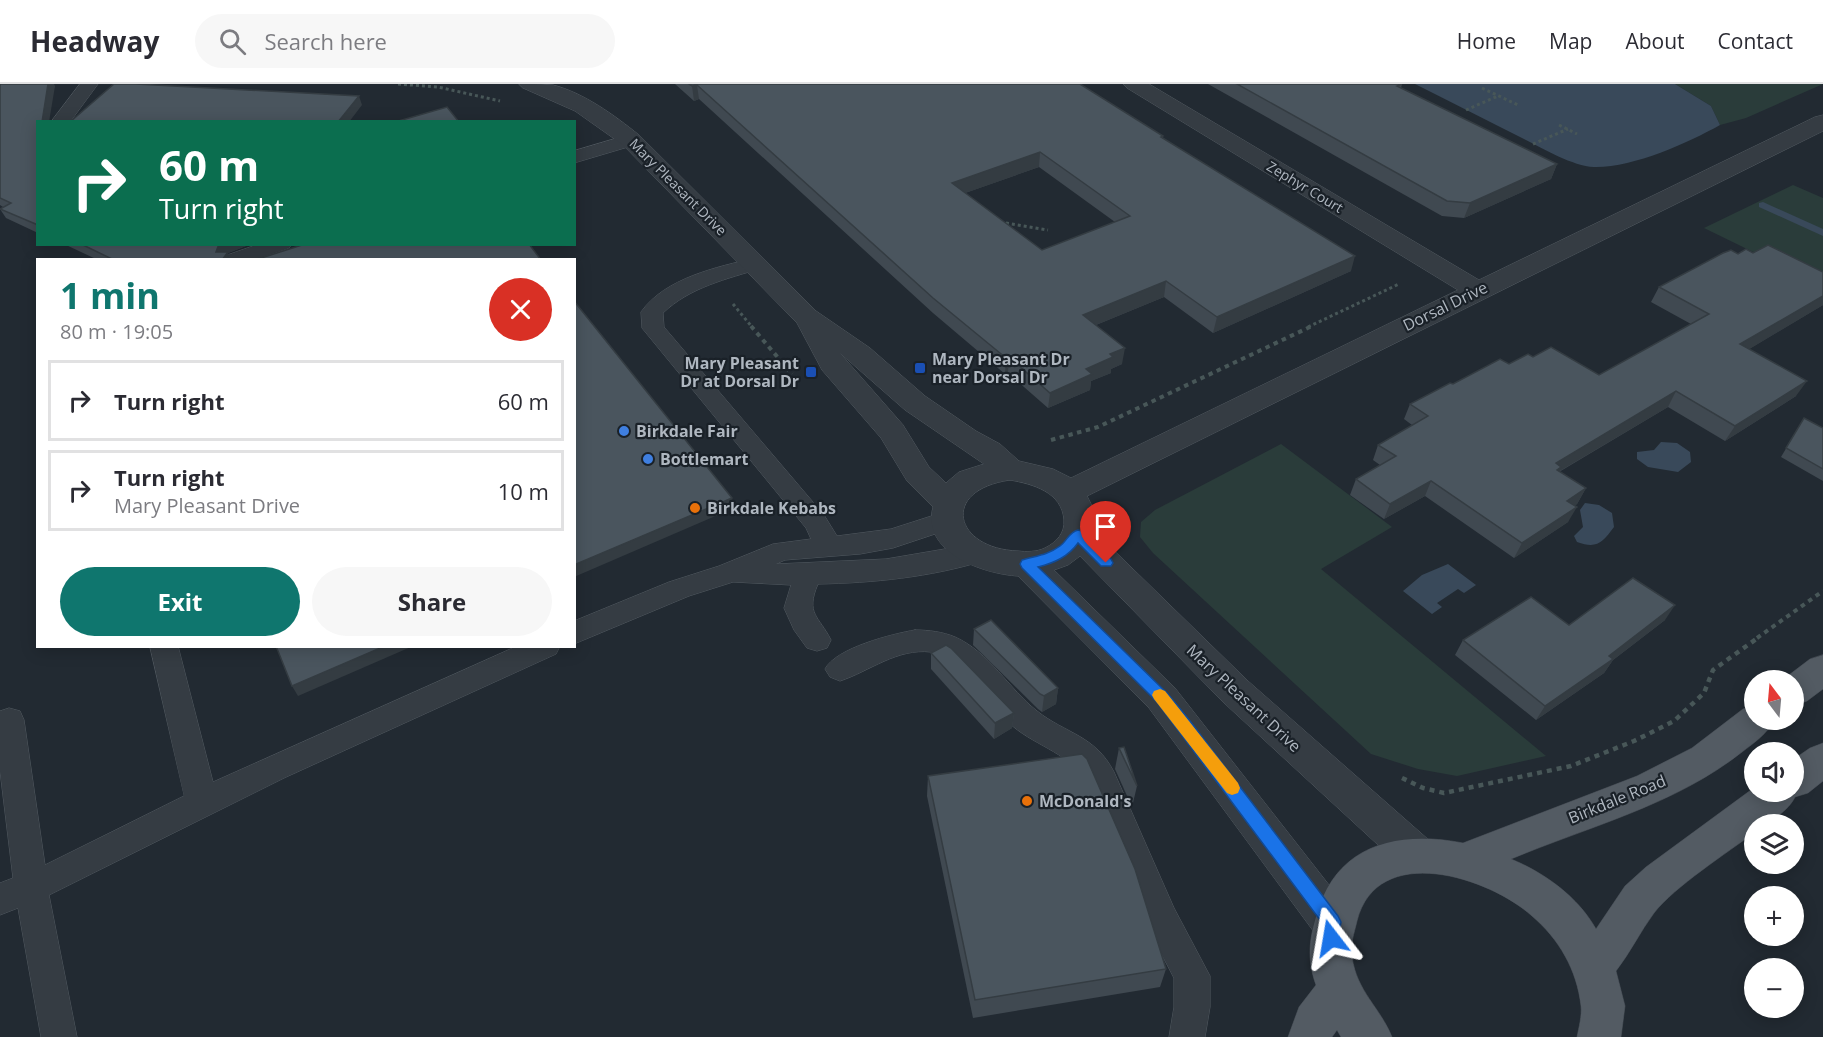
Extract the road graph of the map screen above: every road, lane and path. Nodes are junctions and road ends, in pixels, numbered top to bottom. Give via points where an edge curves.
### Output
1 (89, 84) edge
2 (398, 84) edge
3 (530, 84) edge
4 (1134, 84) edge
5 (1482, 88) dead end
6 (1499, 96) junction
7 (506, 103) dead end
8 (1518, 105) dead end
9 (1466, 110) dead end
10 (62, 120) edge
11 (1823, 122) edge
12 (1559, 125) dead end
13 (1568, 129) junction
14 (1577, 134) dead end
15 (631, 140) junction
16 (1533, 144) dead end
17 (576, 156) edge
18 (997, 221) edge
19 (1048, 230) dead end
20 (276, 246) edge
21 (238, 258) edge
22 (755, 264) junction
23 (1477, 290) junction
24 (806, 317) junction
25 (1010, 470) junction
26 (1068, 492) junction
27 (948, 512) junction
28 (1078, 534) junction
29 (830, 546) junction
30 (974, 555) junction
31 (1027, 564) junction
32 (729, 573) junction
33 (810, 574) junction
34 (1823, 591) edge
35 (576, 632) edge
36 (817, 640) dead end
37 (164, 648) edge
38 (542, 648) edge
39 (840, 669) dead end
40 (1823, 669) edge
41 (1804, 683) edge
42 (9, 720) dead end
43 (1744, 729) edge
44 (1823, 759) edge
45 (1395, 772) dead end
46 (1804, 773) edge
47 (1765, 802) edge
48 (201, 803) junction
49 (1416, 854) junction
50 (1468, 859) junction
51 (31, 888) junction
52 (0, 899) edge
53 (1332, 922) junction
54 (1593, 966) junction
55 (1339, 989) junction
56 (59, 1037) edge
57 (1187, 1037) edge
58 (1310, 1037) edge
59 (1370, 1037) edge
60 (1599, 1037) edge

1 - 10 lane
2 - 7 path via 438,87
3 - 15 street, Mary Pleasant Drive via 571,99
4 - 23 street, Zephyr Court
5 - 6 path
6 - 8 path
6 - 9 path
11 - 23 street, Dorsal Drive
12 - 13 path
13 - 14 path
13 - 16 path
15 - 17 lane
15 - 22 street, Mary Pleasant Drive
18 - 19 path
20 - 21 lane
22 - 24 street, Mary Pleasant Drive
22 - 29 lane via 682,288 652,312 653,328 815,522
23 - 26 street, Dorsal Drive
24 - 25 street, Mary Pleasant Drive via 860,354 915,403 989,451
24 - 27 street, Mary Pleasant Drive via 832,364 892,432
25 - 26 street via 1042,477
25 - 27 street via 971,480 957,490
26 - 28 street via 1077,505
27 - 29 lane via 893,538
27 - 30 street via 951,533
28 - 31 street via 1066,549
28 - 49 street, Mary Pleasant Drive via 1163,622
29 - 32 lane via 782,551
30 - 31 street via 990,561
30 - 33 lane via 933,564
31 - 53 street via 1162,698
32 - 33 lane
32 - 35 lane via 679,589
33 - 36 lane via 796,609
34 - 45 path via 1713,670 1704,693 1674,721 1634,741 1571,766 1444,793 1414,784
37 - 48 lane
38 - 48 lane
39 - 57 lane via 901,643 943,644 959,653 1027,720 1089,757 1161,919 1192,976
40 - 41 main road
42 - 51 lane
43 - 50 main road, Birkdale Road via 1705,759 1651,788
44 - 46 main road
47 - 54 main road via 1640,899
48 - 51 lane
49 - 50 main road
49 - 53 main road via 1387,860 1361,875 1343,895
50 - 54 main road via 1506,874 1542,899 1572,930
51 - 52 lane
51 - 56 lane
53 - 55 main road via 1329,954
54 - 60 main road via 1604,1008
55 - 58 main road
55 - 59 main road

